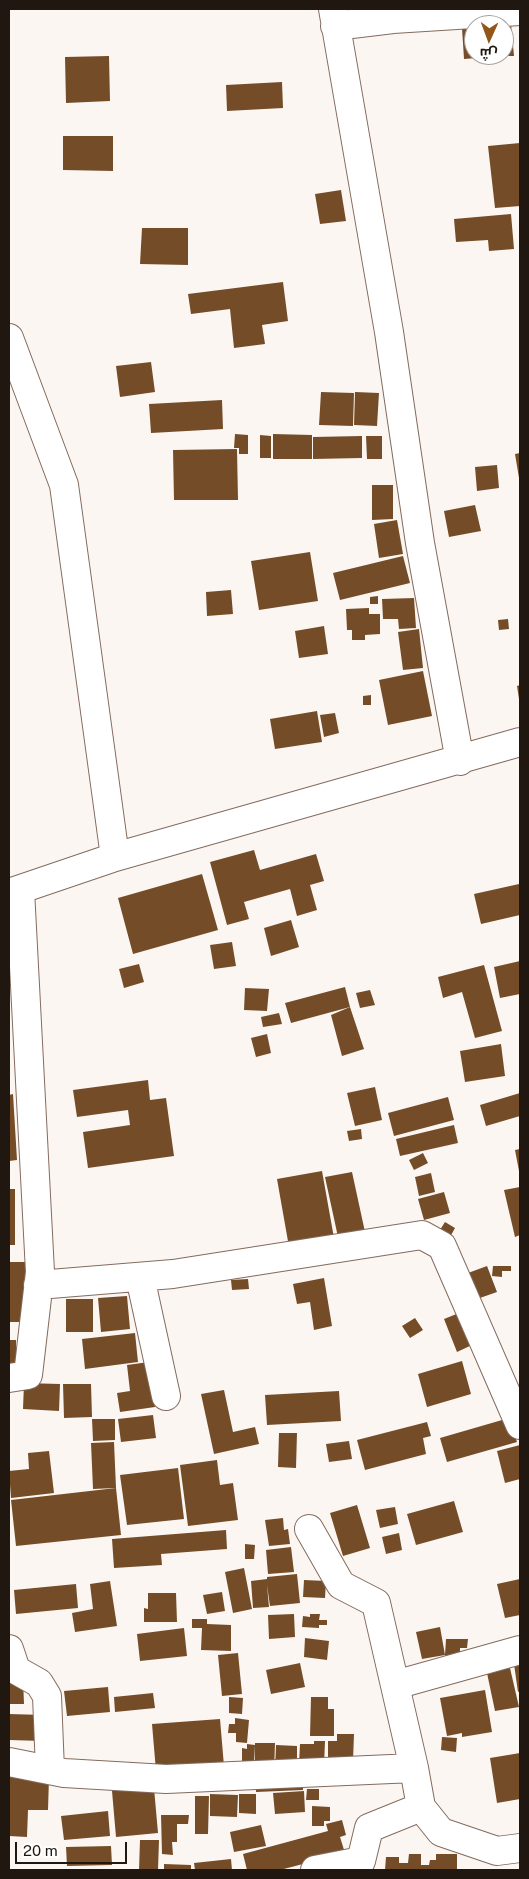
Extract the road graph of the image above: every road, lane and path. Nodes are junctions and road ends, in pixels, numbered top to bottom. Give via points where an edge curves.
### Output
1 (520, 11) edge
2 (334, 18) edge
3 (9, 338) edge
4 (520, 742) edge
5 (460, 760) junction
6 (115, 857) junction
7 (14, 892) edge
8 (140, 1277) junction
9 (38, 1285) junction
10 (9, 1378) edge
11 (166, 1396) dead end
12 (520, 1425) edge
13 (309, 1529) dead end
14 (9, 1649) edge
15 (520, 1650) edge
16 (395, 1685) junction
17 (9, 1762) edge
18 (414, 1768) junction
19 (50, 1770) junction
20 (421, 1807) junction
21 (520, 1848) edge
22 (315, 1870) edge

1 - 2 street via 393,19
2 - 5 street via 389,332 420,543
3 - 6 street via 64,485
4 - 5 street
5 - 6 street
6 - 7 street
7 - 9 street via 40,1272
8 - 9 street
8 - 11 street
8 - 12 street via 422,1235 442,1246
9 - 10 street via 28,1375
13 - 16 street via 341,1585 376,1603
14 - 19 street via 16,1670 39,1683 47,1696
15 - 16 street
16 - 18 street
17 - 19 street
18 - 19 street via 166,1779
18 - 20 street
20 - 21 street via 441,1832 497,1851
20 - 22 street via 369,1828 361,1861

